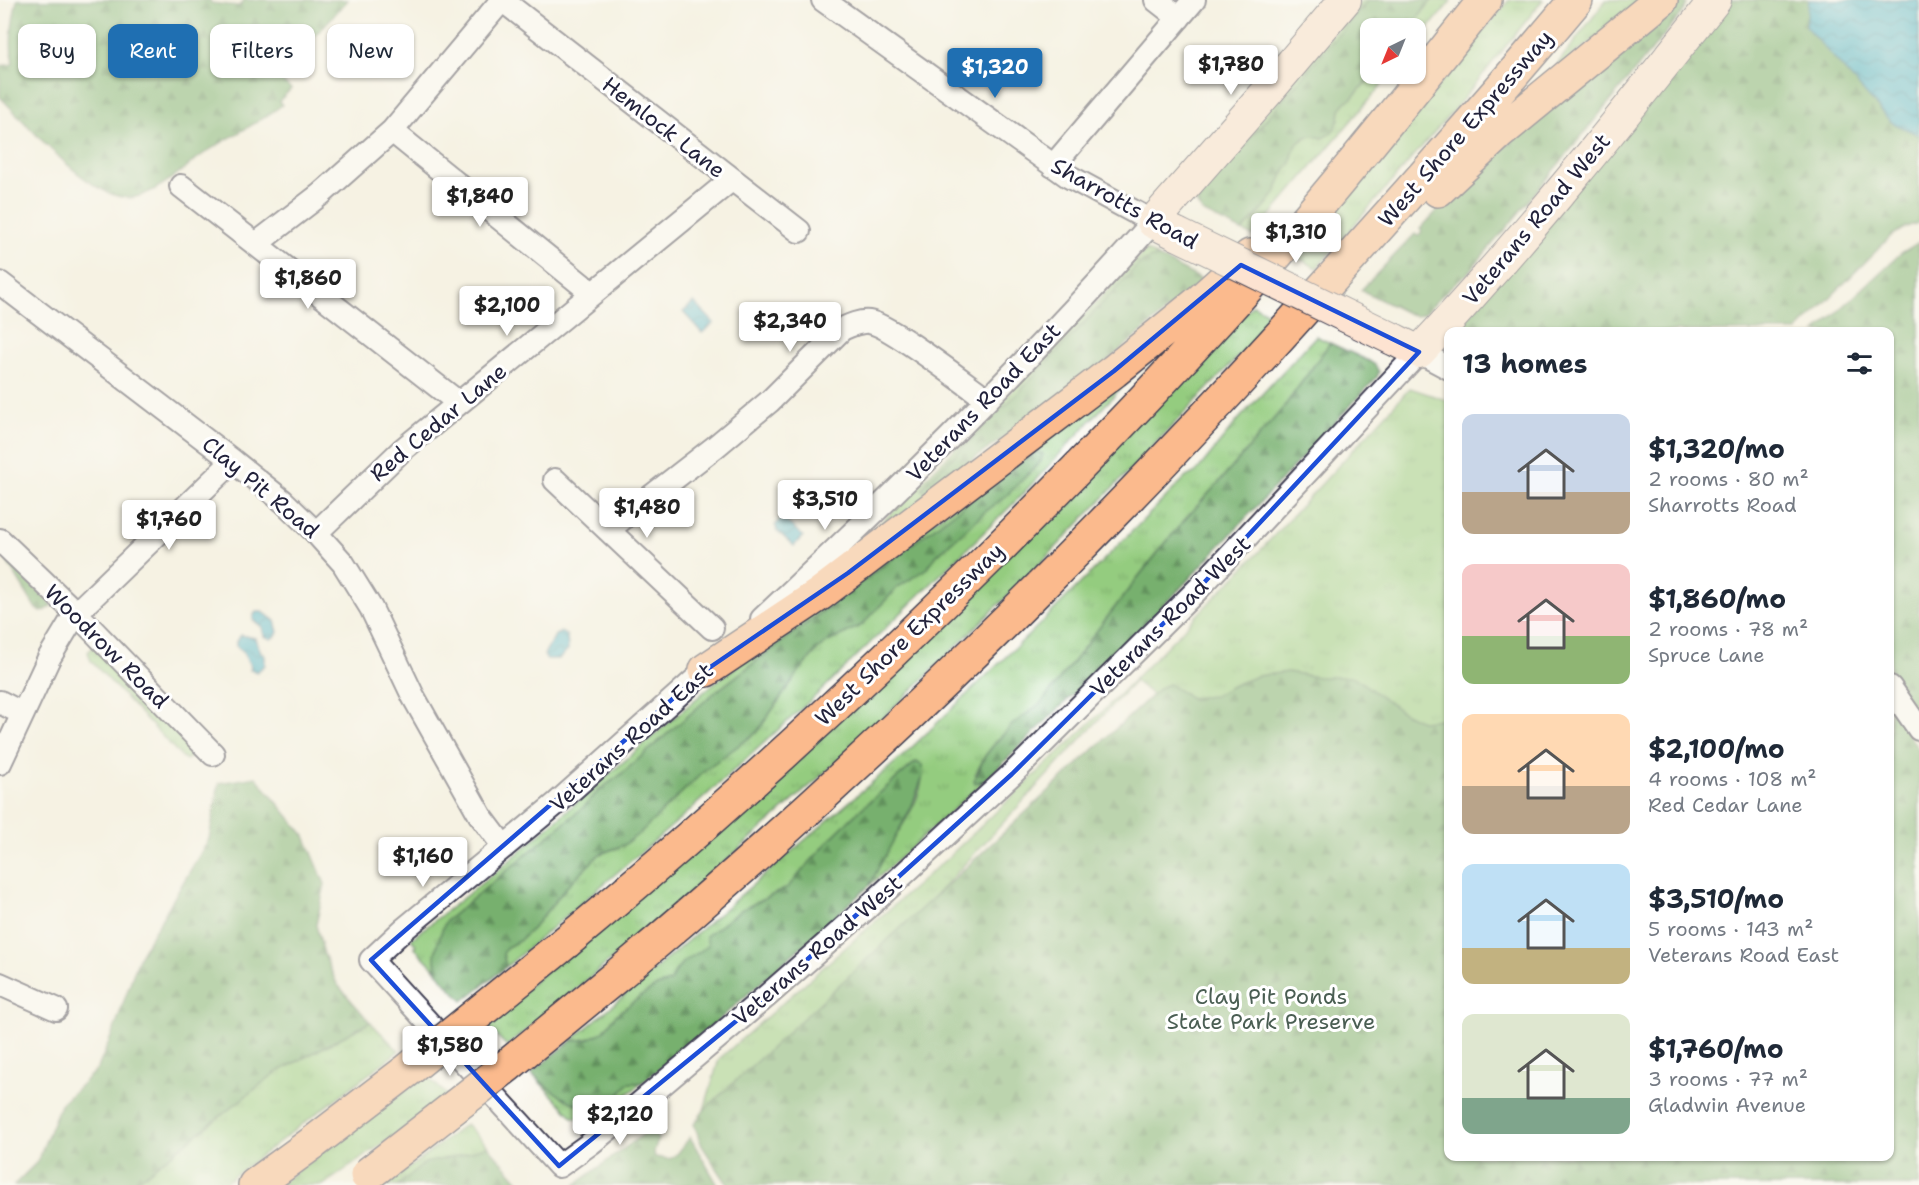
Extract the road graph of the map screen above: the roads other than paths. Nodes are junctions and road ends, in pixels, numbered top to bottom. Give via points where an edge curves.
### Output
1 (502, 0) edge
2 (823, 0) edge
3 (1156, 0) edge
4 (1194, 0) edge
5 (1345, 0) edge
6 (1485, 0) edge
7 (1576, 0) edge
8 (1661, 0) edge
9 (1715, 0) edge
10 (1179, 18) junction
11 (1410, 92) junction
12 (392, 132) junction
13 (1053, 165) junction
14 (731, 180) junction
15 (181, 186) dead end
16 (1165, 228) junction
17 (799, 231) dead end
18 (256, 244) junction
19 (0, 283) edge
20 (592, 293) junction
21 (1406, 346) junction
22 (1444, 365) edge
23 (987, 399) junction
24 (459, 403) junction
25 (1173, 453) junction
26 (233, 461) junction
27 (555, 480) dead end
28 (608, 530) junction
29 (316, 532) junction
30 (0, 540) edge
31 (76, 613) junction
32 (712, 628) dead end
33 (706, 670) junction
34 (1894, 693) edge
35 (0, 702) edge
36 (23, 714) junction
37 (1919, 729) edge
38 (213, 754) dead end
39 (0, 764) edge
40 (504, 847) junction
41 (371, 960) joint
42 (0, 984) edge
43 (56, 1009) dead end
44 (360, 1180) edge
45 (255, 1185) edge

1 - 12 street
1 - 14 street, Hemlock Lane
2 - 13 street, Sharrotts Road
3 - 10 street
4 - 10 street
5 - 16 street, Veterans Road East via 1269,90
6 - 11 highway, West Shore Expressway
7 - 25 highway, West Shore Expressway via 1400,204
8 - 25 highway via 1453,175 1272,366
9 - 21 street, Veterans Road West via 1454,316
10 - 13 street
11 - 33 highway via 1254,253 1163,332 848,573
11 - 45 highway, West Shore Expressway, bridge via 1333,189 1182,359 920,626 671,854 424,1057
12 - 18 street
12 - 20 street
13 - 16 street, Sharrotts Road
14 - 17 street, Hemlock Lane
14 - 20 street, Red Cedar Lane
15 - 18 street
16 - 21 street, Sharrotts Road, bridge
16 - 23 street, Veterans Road East via 1063,320
18 - 24 street
19 - 26 street, Clay Pit Road
20 - 24 street, Red Cedar Lane
21 - 22 street, Sharrotts Road
21 - 41 street, Veterans Road West via 1199,588 1012,774 768,996 559,1166
23 - 28 street via 895,334 871,322 856,323 842,329 770,401 716,447
23 - 33 street, Veterans Road East via 853,533
24 - 29 street, Red Cedar Lane via 402,450
25 - 44 highway, West Shore Expressway, bridge via 935,691 749,861 507,1066
26 - 29 street, Clay Pit Road
26 - 31 street
27 - 28 street
28 - 32 street
29 - 40 street, Clay Pit Road via 343,563 371,608 419,706 480,815
30 - 31 street, Woodrow Road
31 - 36 street
31 - 38 street, Woodrow Road
33 - 40 street, Veterans Road East
34 - 37 street
35 - 36 street
36 - 39 street
40 - 41 street, Veterans Road East
42 - 43 street

